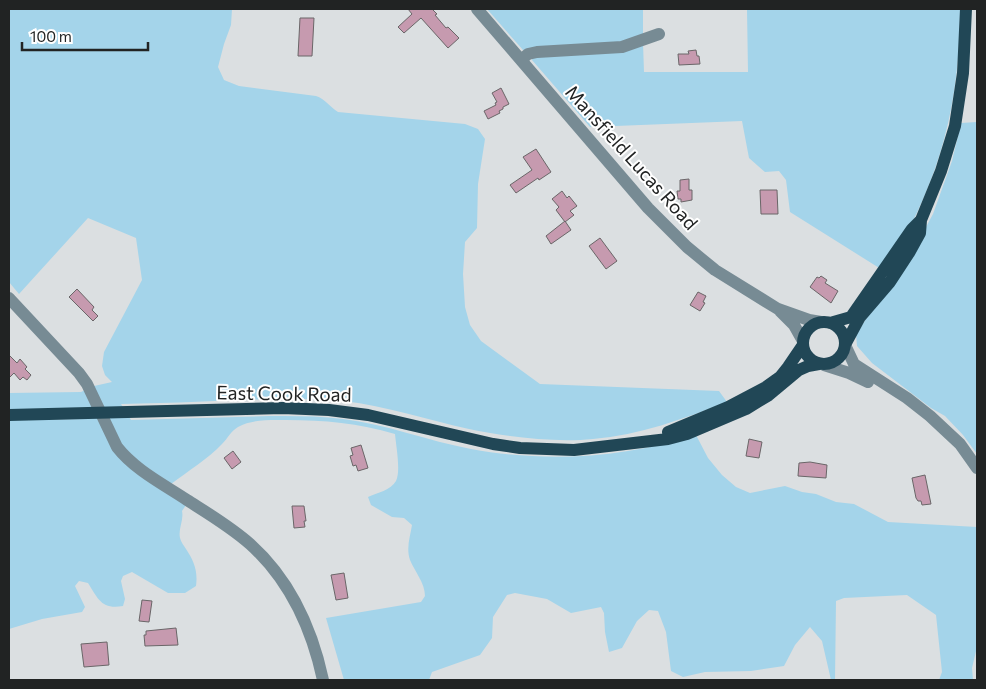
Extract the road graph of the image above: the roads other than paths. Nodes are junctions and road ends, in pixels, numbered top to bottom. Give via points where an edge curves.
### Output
1 (476, 9) edge
2 (966, 9) edge
3 (659, 34) dead end
4 (521, 60) junction
5 (921, 220) junction
6 (9, 298) edge
7 (778, 309) junction
8 (825, 322) junction
9 (803, 343) junction
10 (846, 345) junction
11 (821, 364) junction
12 (907, 398) junction
13 (100, 413) junction
14 (9, 415) edge
15 (645, 441) junction
16 (977, 468) edge
17 (323, 680) edge

1 - 4 street, Mansfield Lucas Road
2 - 5 main road via 964,66 955,126
3 - 4 street via 622,47 537,52
4 - 7 street, Mansfield Lucas Road via 676,237 715,270
5 - 8 main road via 851,316
5 - 10 main road via 920,233 909,253 890,282 860,317
6 - 13 street via 79,373
7 - 8 street, Mansfield Lucas Road
7 - 9 street, Mansfield Lucas Road via 794,325
8 - 9 main road via 809,328
8 - 10 main road via 841,330
9 - 11 main road via 808,357
9 - 15 main road, East Cook Road via 788,368 766,387 707,417
10 - 11 main road via 836,362
10 - 12 street via 854,364
11 - 12 street
11 - 15 main road, East Cook Road via 799,370 769,395 726,418 687,434
12 - 16 street via 950,434
13 - 14 main road, East Cook Road
13 - 15 main road, East Cook Road via 283,408 329,410 368,415 470,440 520,448 574,450
13 - 17 street via 124,456 236,532 270,565 302,615

